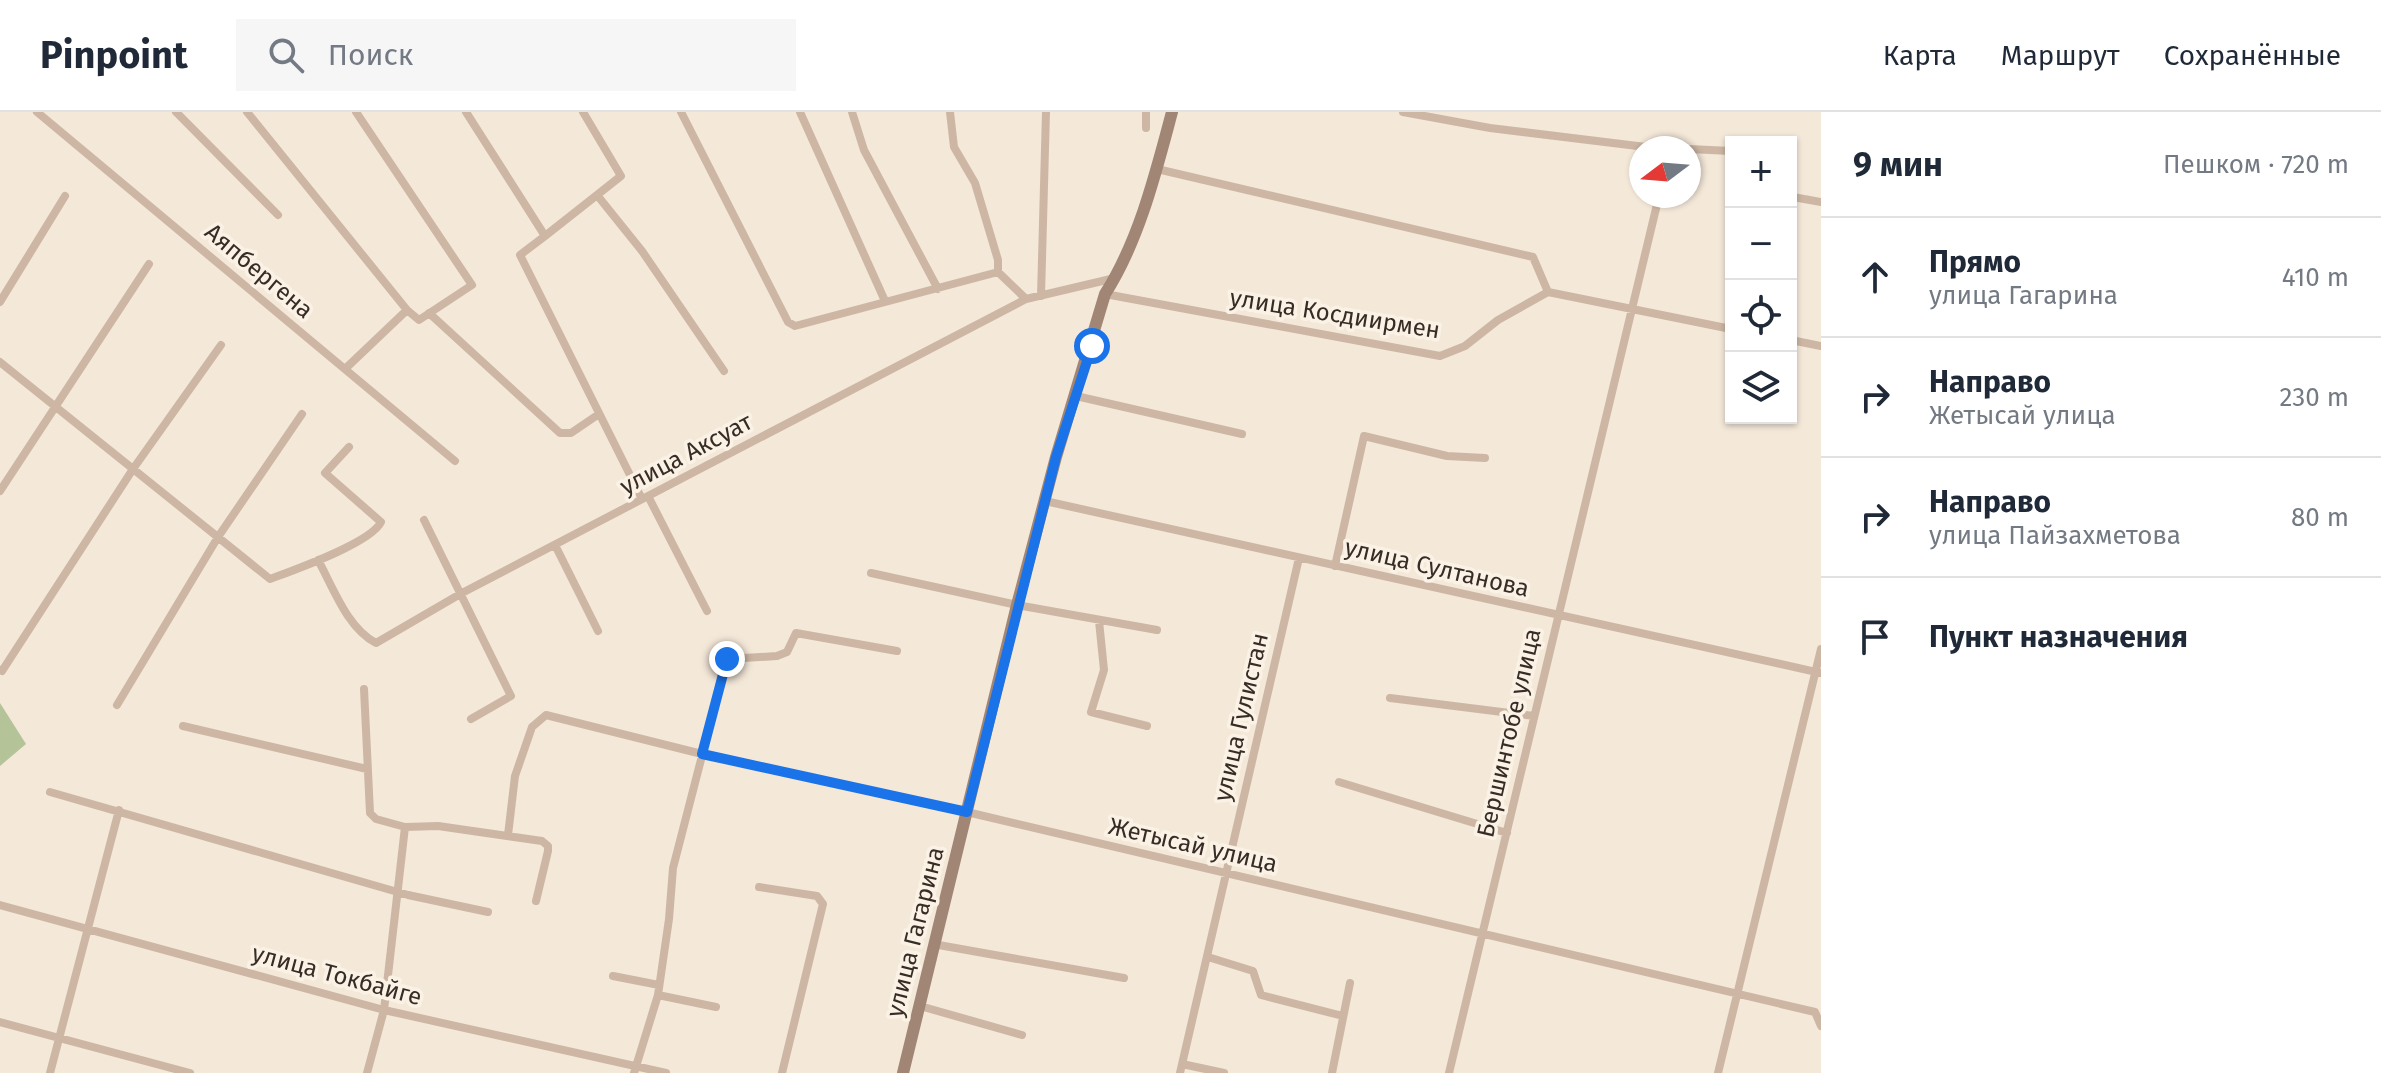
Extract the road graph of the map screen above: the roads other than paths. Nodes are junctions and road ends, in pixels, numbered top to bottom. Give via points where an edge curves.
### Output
1 (37, 112) edge
2 (176, 112) edge
3 (247, 112) edge
4 (356, 112) edge
5 (466, 112) edge
6 (583, 112) edge
7 (681, 112) edge
8 (800, 112) edge
9 (852, 112) edge
10 (950, 112) edge
11 (1046, 112) edge
12 (1146, 112) edge
13 (1172, 112) edge
14 (1403, 112) edge
15 (1146, 128) dead end
16 (1629, 145) edge
17 (1701, 150) edge
18 (1725, 151) edge
19 (1157, 169) junction
20 (597, 195) junction
21 (65, 196) dead end
22 (1797, 198) edge
23 (1821, 202) edge
24 (1656, 208) edge
25 (278, 215) dead end
26 (545, 236) junction
27 (149, 264) dead end
28 (998, 272) junction
29 (1115, 278) junction
30 (938, 289) junction
31 (1548, 292) junction
32 (1105, 294) junction
33 (1041, 296) junction
34 (1026, 299) junction
35 (885, 301) junction
36 (0, 302) edge
37 (407, 310) junction
38 (1634, 310) junction
39 (429, 313) junction
40 (1725, 328) edge
41 (1797, 341) edge
42 (221, 345) dead end
43 (1821, 346) edge
44 (0, 362) edge
45 (345, 369) junction
46 (724, 371) dead end
47 (1076, 396) junction
48 (54, 405) junction
49 (302, 414) dead end
50 (599, 414) junction
51 (1242, 434) dead end
52 (349, 447) dead end
53 (1485, 458) dead end
54 (455, 461) dead end
55 (133, 469) junction
56 (0, 491) edge
57 (645, 498) junction
58 (1045, 501) junction
59 (424, 520) dead end
60 (218, 537) junction
61 (555, 545) junction
62 (1299, 558) junction
63 (318, 560) junction
64 (1335, 566) junction
65 (871, 573) dead end
66 (462, 593) junction
67 (1017, 605) junction
68 (707, 611) dead end
69 (1557, 616) junction
70 (1099, 621) junction
71 (1157, 630) dead end
72 (598, 631) dead end
73 (1821, 649) edge
74 (897, 651) dead end
75 (0, 670) edge
76 (1818, 673) edge
77 (364, 689) dead end
78 (1390, 698) dead end
79 (117, 705) dead end
80 (1534, 716) junction
81 (471, 719) dead end
82 (183, 726) dead end
83 (1147, 726) dead end
84 (702, 754) junction
85 (367, 769) junction
86 (1339, 782) dead end
87 (50, 792) dead end
88 (119, 810) junction
89 (967, 812) junction
90 (405, 827) junction
91 (1507, 833) junction
92 (508, 835) junction
93 (1226, 873) junction
94 (759, 887) dead end
95 (397, 892) junction
96 (536, 901) dead end
97 (0, 905) edge
98 (488, 912) dead end
99 (88, 928) junction
100 (1482, 935) junction
101 (933, 944) junction
102 (1208, 957) junction
103 (613, 976) dead end
104 (1124, 978) dead end
105 (1350, 983) dead end
106 (659, 985) junction
107 (1736, 992) junction
108 (658, 995) junction
109 (920, 1006) junction
110 (716, 1007) dead end
111 (384, 1010) junction
112 (1343, 1016) junction
113 (0, 1022) edge
114 (1821, 1026) edge
115 (1022, 1035) dead end
116 (59, 1037) junction
117 (1181, 1068) edge
118 (635, 1069) edge
119 (50, 1073) edge
120 (190, 1073) edge
121 (367, 1073) edge
122 (666, 1073) edge
123 (782, 1073) edge
124 (903, 1073) edge
125 (1224, 1073) edge
126 (1332, 1073) edge
127 (1449, 1073) edge
128 (1718, 1073) edge

1 - 45 street, Аяпбергена
2 - 25 street
3 - 37 street
4 - 39 street via 472,285
5 - 26 street
6 - 20 street via 621,176
7 - 35 street via 788,322 795,326
8 - 35 street
9 - 30 street via 864,150
10 - 28 street via 954,147 975,183
11 - 33 street
12 - 15 street
13 - 19 main road, улица Гагарина
14 - 16 street
17 - 18 street
19 - 29 main road, улица Гагарина
19 - 31 street via 1533,257
20 - 26 street
20 - 46 street
21 - 36 street
22 - 23 street
24 - 38 street, Бершинтобе улица
26 - 50 street via 520,255
27 - 48 street
28 - 30 street
28 - 34 street
29 - 32 main road, улица Гагарина
29 - 33 street, улица Аксуат
30 - 35 street
31 - 32 street, улица Косдиирмен via 1465,346 1440,356
31 - 38 street
32 - 47 main road, улица Гагарина
33 - 34 street, улица Аксуат
34 - 57 street, улица Аксуат
37 - 39 street via 419,320
37 - 45 street
38 - 40 street
38 - 69 street, Бершинтобе улица
39 - 50 street via 560,433 571,433
41 - 43 street
42 - 55 street
44 - 48 street
45 - 54 street, Аяпбергена
47 - 51 street
47 - 58 main road, улица Гагарина
48 - 55 street
48 - 56 street
49 - 60 street
50 - 57 street
52 - 63 street via 325,473 381,522 351,545
53 - 64 street via 1447,456 1364,436
55 - 60 street
55 - 75 street
57 - 61 street, улица Аксуат
57 - 68 street
58 - 62 street, улица Султанова
58 - 67 main road, улица Гагарина
59 - 66 street
60 - 63 street via 270,579
60 - 79 street
61 - 66 street, улица Аксуат
61 - 72 street
62 - 64 street, улица Султанова
62 - 93 street, улица Гулистан
63 - 66 street, улица Аксуат via 349,616 376,643
64 - 69 street, улица Султанова
65 - 67 street
66 - 81 street via 511,696
67 - 70 street
67 - 89 main road, улица Гагарина
69 - 76 street, улица Султанова
69 - 80 street, Бершинтобе улица
70 - 71 street
70 - 83 street via 1104,670 1091,712
73 - 76 street
74 - 84 street via 796,633 787,652 777,656 727,659
76 - 107 street
77 - 85 street
78 - 80 street
80 - 91 street, Бершинтобе улица
82 - 85 street
84 - 89 street, Жетысай улица
84 - 92 street, Жетысай улица via 546,715 532,727 515,776
84 - 106 street via 673,868
85 - 90 street via 370,813
86 - 91 street
87 - 88 street
88 - 95 street
88 - 99 street
89 - 93 street, Жетысай улица
89 - 101 main road, улица Гагарина
90 - 92 street
90 - 95 street
91 - 100 street, Бершинтобе улица
92 - 96 street via 548,846
93 - 100 street, Жетысай улица
93 - 102 street, улица Гулистан
94 - 123 street via 817,896 823,904
95 - 98 street
95 - 111 street
97 - 99 street, улица Токбайге
99 - 111 street, улица Токбайге
99 - 116 street
100 - 107 street, Жетысай улица
100 - 127 street, Бершинтобе улица
101 - 104 street
101 - 109 main road, улица Гагарина
102 - 112 street via 1253,971 1261,995
102 - 117 street, улица Гулистан
103 - 106 street
105 - 112 street
106 - 108 street
107 - 114 street, Жетысай улица via 1815,1012
107 - 128 street
108 - 110 street
108 - 118 street
109 - 115 street
109 - 124 main road, улица Гагарина
111 - 118 street, улица Токбайге
111 - 121 street
112 - 126 street
113 - 116 street
116 - 119 street
116 - 120 street
117 - 125 street
118 - 122 street, улица Токбайге

